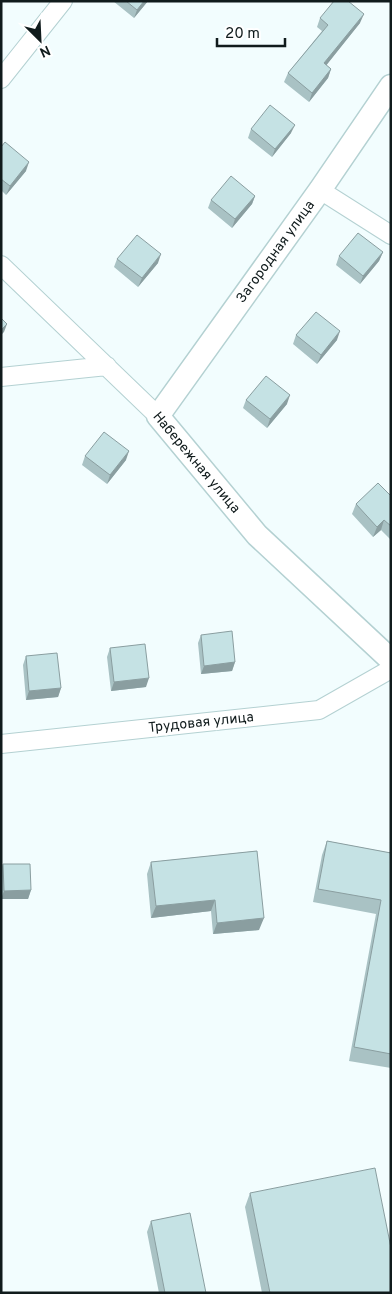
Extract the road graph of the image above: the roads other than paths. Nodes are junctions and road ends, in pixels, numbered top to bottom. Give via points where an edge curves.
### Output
1 (63, 1) edge
2 (1, 79) edge
3 (391, 86) edge
4 (320, 190) junction
5 (391, 235) edge
6 (1, 265) edge
7 (107, 366) junction
8 (1, 377) edge
9 (158, 416) junction
10 (391, 660) edge
11 (391, 669) edge
12 (1, 744) edge

1 - 2 street
3 - 4 street, Загородная улица
4 - 5 street
4 - 9 street, Загородная улица
6 - 7 street, Набережная улица
7 - 8 street
7 - 9 street, Набережная улица
9 - 10 street, Набережная улица via 257,535
11 - 12 street, Трудовая улица via 319,710

